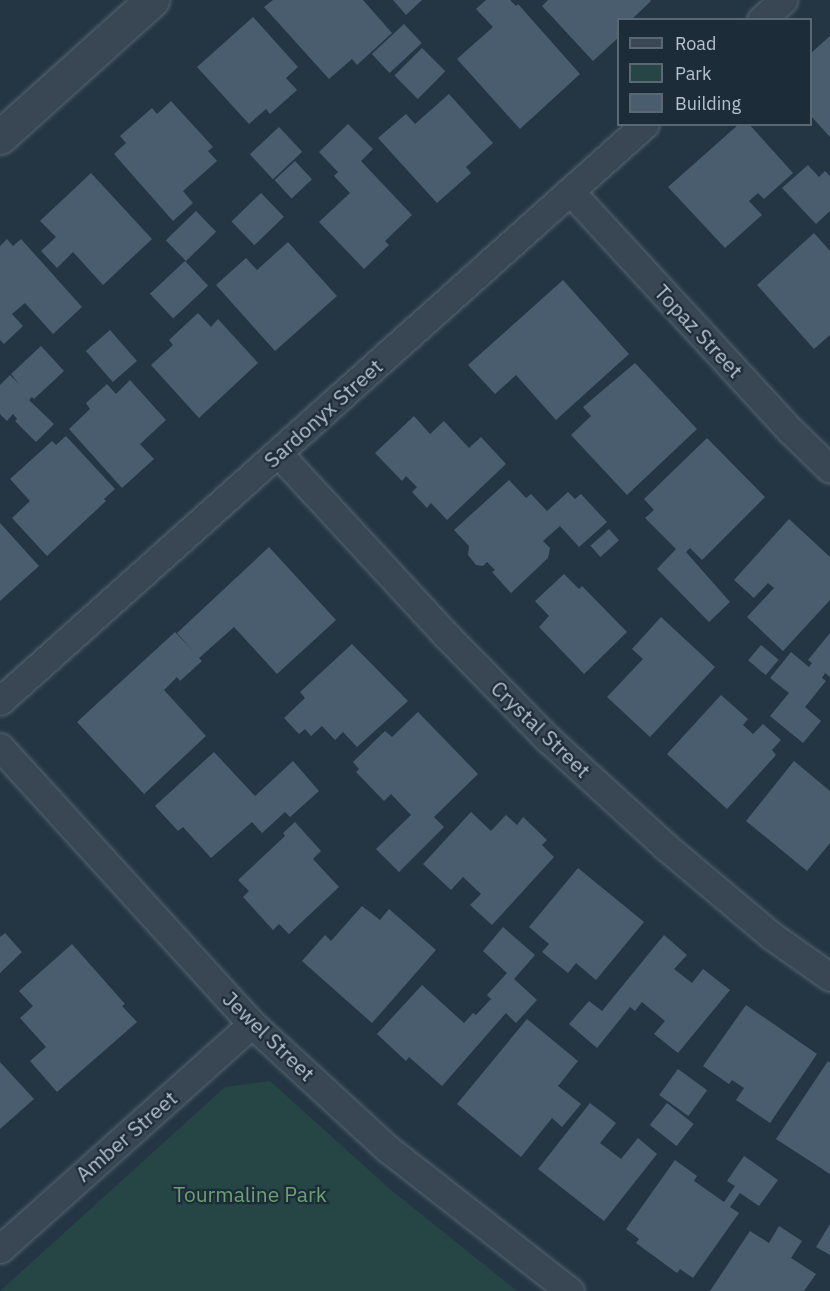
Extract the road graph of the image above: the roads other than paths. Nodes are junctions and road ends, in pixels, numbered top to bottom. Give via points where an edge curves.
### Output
1 (152, 0) edge
2 (783, 0) edge
3 (763, 18) edge
4 (5, 121) edge
5 (643, 126) edge
6 (570, 191) junction
7 (278, 453) junction
8 (830, 469) edge
9 (0, 700) edge
10 (0, 747) edge
11 (830, 977) edge
12 (252, 1024) junction
13 (0, 1249) edge
14 (570, 1291) edge

1 - 4 street
2 - 3 street
5 - 6 street, Sardonyx Street
6 - 7 street, Sardonyx Street
6 - 8 street, Topaz Street
7 - 9 street, Sardonyx Street
7 - 11 street, Crystal Street via 548,739 683,861 772,936
10 - 12 street, Jewel Street
12 - 13 street, Amber Street
12 - 14 street, Jewel Street via 388,1149

